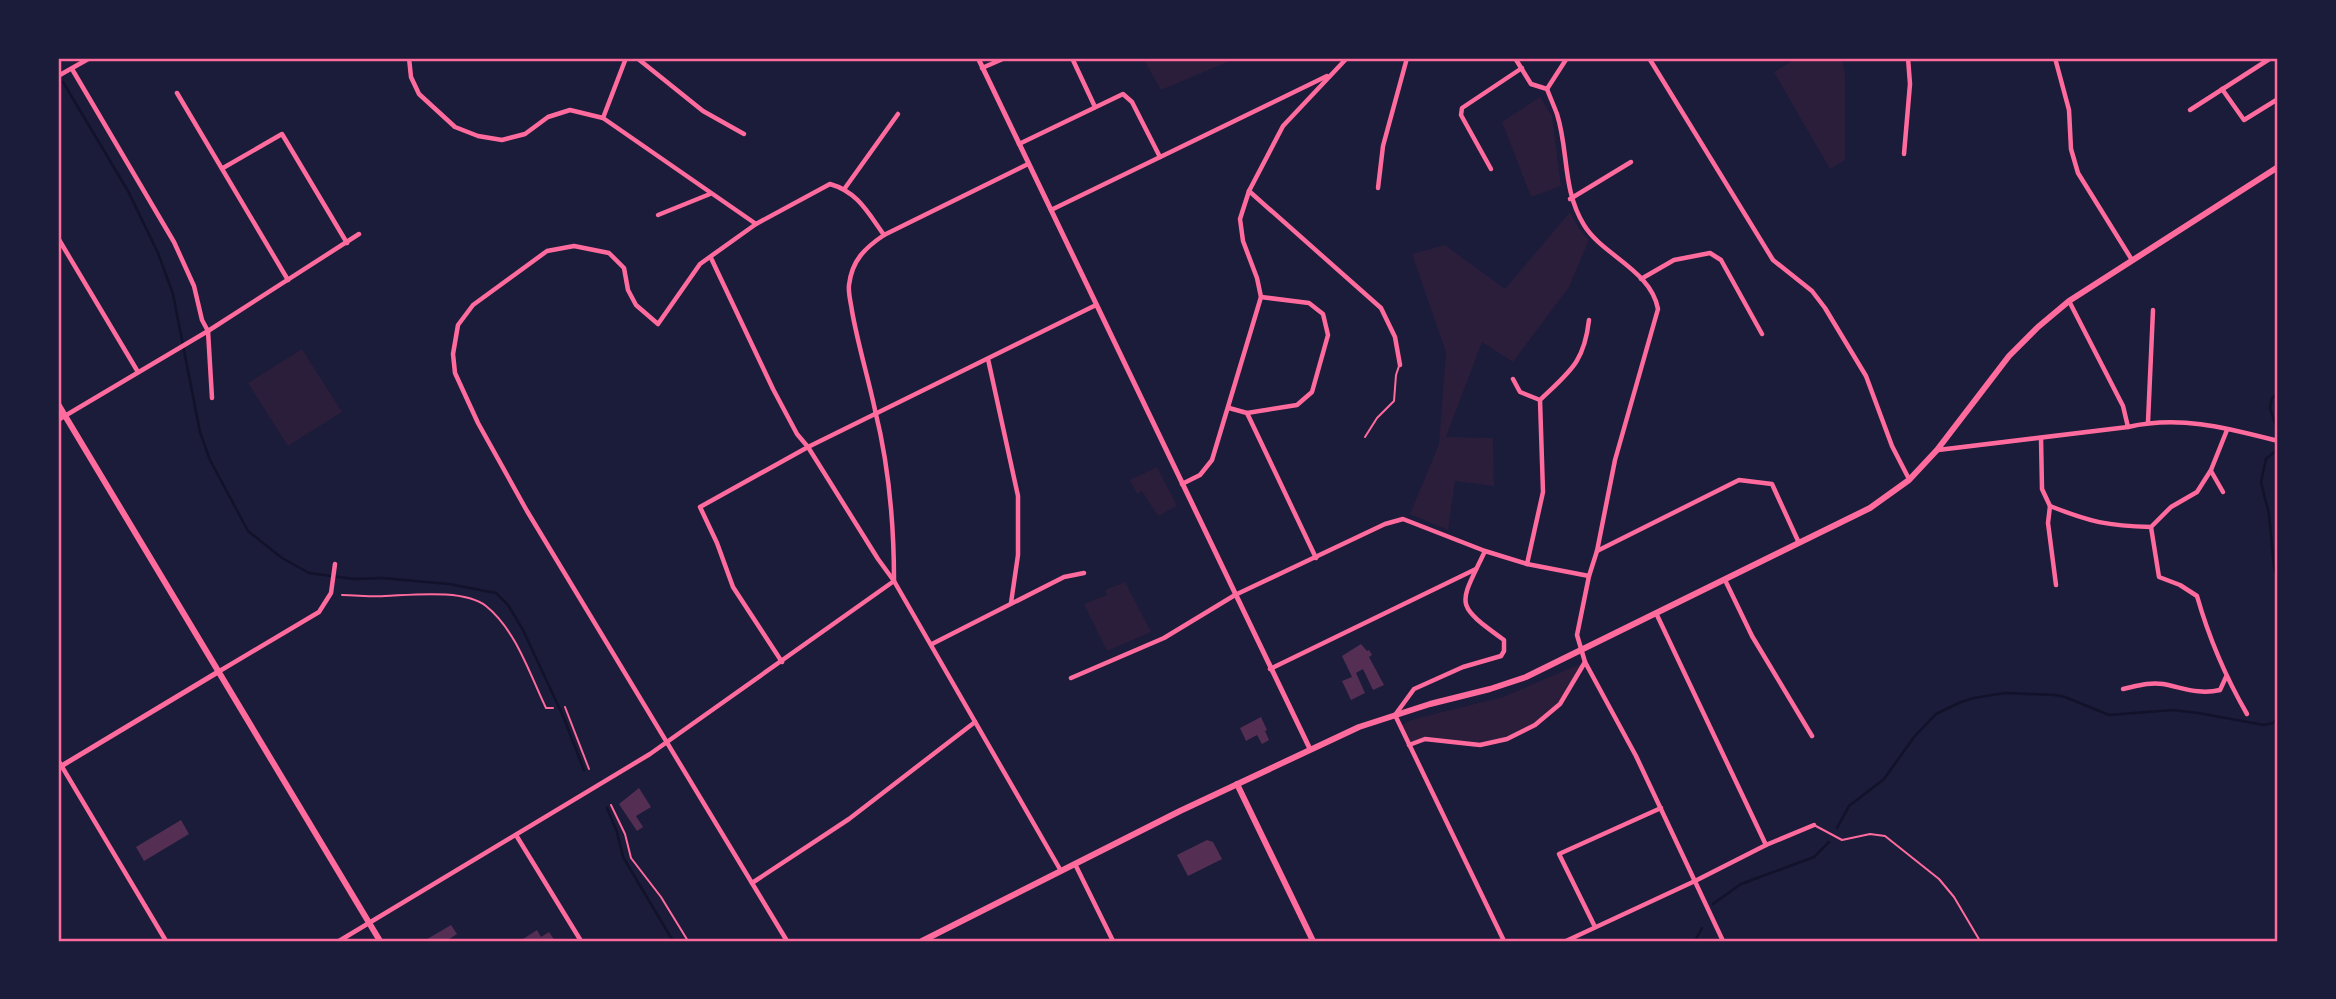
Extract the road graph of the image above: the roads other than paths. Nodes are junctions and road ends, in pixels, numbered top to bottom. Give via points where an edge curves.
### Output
1 (90, 58) edge
2 (409, 58) edge
3 (626, 58) edge
4 (638, 58) edge
5 (978, 58) edge
6 (1004, 58) edge
7 (1072, 58) edge
8 (1347, 58) edge
9 (1407, 58) edge
10 (1515, 58) edge
11 (1567, 58) edge
12 (1649, 58) edge
13 (1908, 58) edge
14 (2055, 58) edge
15 (2271, 58) edge
16 (982, 68) junction
17 (1522, 68) junction
18 (72, 69) junction
19 (1332, 73) junction
20 (58, 76) edge
21 (1547, 89) junction
22 (2222, 89) junction
23 (177, 93) dead end
24 (2278, 99) edge
25 (1095, 107) junction
26 (2190, 110) dead end
27 (898, 114) dead end
28 (603, 118) junction
29 (744, 134) dead end
30 (1019, 144) junction
31 (1904, 154) dead end
32 (1160, 158) junction
33 (1631, 162) dead end
34 (1028, 164) junction
35 (2278, 167) edge
36 (223, 168) junction
37 (1491, 169) dead end
38 (845, 188) junction
39 (1378, 188) dead end
40 (1249, 191) junction
41 (711, 194) junction
42 (1570, 199) junction
43 (1051, 211) junction
44 (658, 215) dead end
45 (756, 224) junction
46 (359, 234) dead end
47 (884, 234) junction
48 (58, 238) edge
49 (347, 243) junction
50 (711, 258) junction
51 (2132, 260) junction
52 (1641, 279) junction
53 (288, 280) junction
54 (1261, 297) junction
55 (2069, 301) junction
56 (1096, 305) junction
57 (2153, 310) dead end
58 (1590, 320) dead end
59 (208, 331) junction
60 (1762, 334) dead end
61 (988, 359) junction
62 (1400, 365) joint
63 (138, 372) junction
64 (1513, 379) dead end
65 (212, 398) dead end
66 (1540, 400) junction
67 (58, 404) edge
68 (1229, 408) junction
69 (876, 413) junction
70 (1247, 413) junction
71 (61, 418) edge
72 (2148, 422) junction
73 (2128, 427) junction
74 (2227, 430) junction
75 (1365, 437) dead end
76 (2041, 438) junction
77 (2278, 442) edge
78 (808, 447) junction
79 (1937, 450) junction
80 (2211, 470) junction
81 (1909, 480) junction
82 (1182, 484) junction
83 (2223, 492) dead end
84 (2050, 506) junction
85 (2151, 527) junction
86 (1800, 544) junction
87 (1485, 551) junction
88 (1597, 551) junction
89 (1316, 558) junction
90 (335, 564) dead end
91 (1527, 564) junction
92 (1476, 569) junction
93 (1084, 573) dead end
94 (1589, 576) junction
95 (1725, 580) junction
96 (894, 581) junction
97 (2056, 585) dead end
98 (1235, 595) junction
99 (1011, 603) junction
100 (1656, 613) junction
101 (932, 645) junction
102 (1580, 651) junction
103 (782, 662) junction
104 (1585, 662) junction
105 (1270, 669) junction
106 (218, 672) junction
107 (2226, 677) junction
108 (1071, 678) dead end
109 (2123, 689) dead end
110 (2247, 713) dead end
111 (1395, 715) junction
112 (975, 722) junction
113 (1812, 736) dead end
114 (667, 743) junction
115 (1409, 745) junction
116 (1310, 749) junction
117 (59, 764) edge
118 (1237, 784) junction
119 (1661, 808) junction
120 (1814, 825) joint
121 (516, 835) junction
122 (1766, 845) junction
123 (1075, 864) junction
124 (1061, 871) junction
125 (1695, 881) junction
126 (752, 883) junction
127 (369, 923) junction
128 (1595, 927) junction
129 (166, 941) edge
130 (339, 941) edge
131 (380, 941) edge
132 (580, 941) edge
133 (787, 941) edge
134 (922, 941) edge
135 (1113, 941) edge
136 (1313, 941) edge
137 (1504, 941) edge
138 (1566, 941) edge
139 (1723, 941) edge
140 (1980, 941) edge

1 - 18 street
2 - 28 street via 419,94 455,127 478,136 502,140 525,134 548,117 570,110
3 - 28 street
4 - 29 street via 703,111
5 - 16 street
6 - 16 street
7 - 25 street
8 - 19 street
9 - 39 street via 1382,146
10 - 17 street
11 - 21 street
12 - 81 street via 1773,260 1812,290 1825,308 1866,376
13 - 31 street
14 - 51 street via 2069,110 2071,149 2078,173
15 - 22 street
16 - 30 street
17 - 21 street via 1531,84
17 - 37 street via 1462,108 1461,115
18 - 20 street
18 - 59 street via 174,242
19 - 32 street
19 - 40 street via 1283,126
21 - 42 street via 1558,116
22 - 24 street via 2244,120
22 - 26 street
23 - 36 street
25 - 30 street
25 - 32 street via 1123,94 1132,102
27 - 38 street
28 - 41 street
30 - 34 street
32 - 43 street
33 - 42 street
34 - 43 street
34 - 47 street
35 - 51 main road
36 - 49 street via 282,134
36 - 53 street
38 - 45 street via 830,184
38 - 47 street
40 - 54 street via 1240,219
40 - 62 street via 1381,308 1395,337
41 - 44 street
41 - 45 street
42 - 52 street via 1585,228
43 - 56 street
45 - 50 street
46 - 49 street
47 - 69 street via 866,247 854,264 849,287
48 - 63 street
49 - 53 street
50 - 78 street via 773,389
50 - 114 street via 700,264 658,324 636,305 624,268 610,253 574,246 547,251 473,305 458,326 453,354 455,373 527,511
51 - 55 main road
52 - 60 street via 1674,260 1710,253 1721,260
52 - 88 street via 1656,297 1658,309 1615,460
53 - 59 street
54 - 68 street
54 - 70 street via 1309,303 1324,314 1328,335 1312,392 1297,405
55 - 73 street via 2123,406
55 - 79 main road via 2009,356
56 - 61 street
56 - 82 street
57 - 72 street
58 - 66 street via 1587,344 1575,366
59 - 63 street
59 - 65 street
61 - 69 street
61 - 99 street via 1018,496 1018,555
62 - 75 lane via 1394,401
63 - 71 street
64 - 66 street via 1520,392
66 - 91 street via 1543,492
67 - 71 main road
68 - 70 street
68 - 82 street via 1212,460 1200,475
69 - 78 street
69 - 96 street via 890,495
70 - 89 street
71 - 106 main road
72 - 73 street
72 - 74 street via 2186,421
73 - 76 street
74 - 77 street
74 - 80 street
76 - 79 street
76 - 84 street via 2042,489
78 - 96 street
78 - 103 street via 700,507 733,587
79 - 81 main road
80 - 83 street
80 - 85 street via 2197,492 2171,507
81 - 86 main road via 1870,508
82 - 98 street
84 - 85 street via 2090,522
84 - 97 street
85 - 107 street via 2159,577 2197,596
86 - 88 street via 1772,484 1740,480
86 - 95 main road
87 - 89 street via 1403,519
87 - 91 street
87 - 92 street
88 - 94 street
89 - 98 street
90 - 106 street via 331,593 319,612
91 - 94 street
92 - 105 street
92 - 111 street via 1464,605 1504,640 1504,651 1415,688
93 - 99 street via 1064,577
94 - 102 street via 1577,635
95 - 100 main road
95 - 113 street via 1752,636
96 - 101 street
96 - 103 street
98 - 105 street
98 - 108 street via 1164,638
99 - 101 street
100 - 102 main road
100 - 122 street
101 - 112 street
102 - 104 street
102 - 111 main road via 1490,690
103 - 114 street
104 - 115 street via 1560,704 1535,725 1507,739 1480,745 1425,739
104 - 119 street
105 - 116 street
106 - 117 street
106 - 127 main road
107 - 109 street via 2220,690 2205,694 2163,684
107 - 110 street
111 - 115 street
111 - 116 main road
112 - 124 street
112 - 126 street via 849,819
114 - 121 street
114 - 126 street
115 - 137 street
116 - 118 main road
117 - 129 street
118 - 123 main road
118 - 136 main road
119 - 125 street
119 - 128 street via 1559,854
120 - 122 street
120 - 140 lane via 1842,840 1885,836 1939,880
121 - 127 street
121 - 132 street
122 - 125 street
123 - 124 main road
123 - 135 street
124 - 134 main road
125 - 128 street
125 - 139 street
126 - 133 street
127 - 130 street
127 - 131 main road
128 - 138 street

